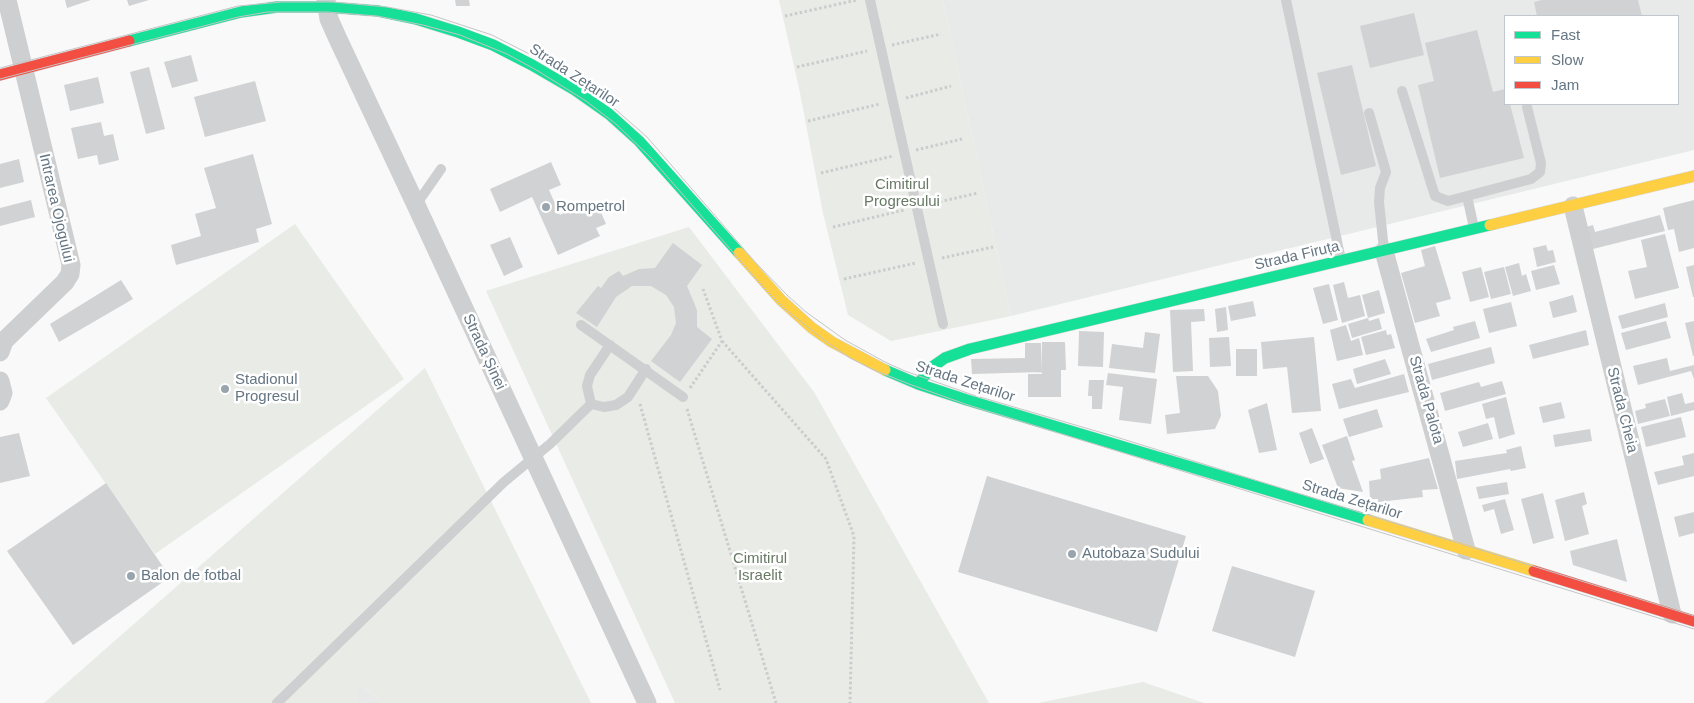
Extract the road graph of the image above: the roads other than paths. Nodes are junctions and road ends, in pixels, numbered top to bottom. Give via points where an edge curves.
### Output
1 (7, 0) edge
2 (870, 0) edge
3 (1286, 0) edge
4 (327, 3) edge
5 (24, 69) junction
6 (0, 75) edge
7 (1402, 91) dead end
8 (1528, 108) dead end
9 (1369, 113) dead end
10 (441, 169) dead end
11 (1694, 176) edge
12 (1467, 196) junction
13 (416, 205) junction
14 (1573, 206) junction
15 (1474, 229) junction
16 (1384, 251) junction
17 (1342, 261) junction
18 (943, 324) dead end
19 (582, 325) dead end
20 (610, 344) junction
21 (0, 352) edge
22 (646, 369) junction
23 (0, 380) edge
24 (918, 384) junction
25 (684, 397) road end
26 (1, 401) edge
27 (591, 404) junction
28 (534, 458) junction
29 (1466, 550) junction
30 (1672, 614) junction
31 (1694, 621) edge
32 (277, 703) edge
33 (647, 703) edge

1 - 5 street, Intrarea Ojogului
2 - 18 lane
3 - 17 lane
4 - 5 main road, Strada Zețarilor via 241,12
4 - 13 street, Strada Șinei via 337,37
4 - 24 main road, Strada Zețarilor via 416,18 458,32 501,49 575,90 639,141 795,314 851,354
5 - 6 main road, Strada Zețarilor
5 - 21 street, Intrarea Ojogului via 71,265 65,282 4,341
7 - 12 lane via 1435,196 1448,201
8 - 12 lane via 1541,163 1540,172 1531,179
9 - 16 lane via 1386,172 1379,202
10 - 13 lane
11 - 14 main road, Strada Firuța
12 - 15 lane
13 - 28 street, Strada Șinei
14 - 15 main road, Strada Firuța
14 - 30 street, Strada Cheia
15 - 16 main road, Strada Firuța
16 - 17 main road, Strada Firuța
16 - 29 street, Strada Palota
17 - 24 main road, Strada Firuța via 970,348 945,358 932,367
19 - 20 lane
20 - 22 lane
20 - 27 lane via 590,375 587,386
22 - 25 lane
22 - 27 lane via 628,397 616,405
23 - 26 street
24 - 29 main road, Strada Zețarilor
27 - 28 lane
28 - 32 lane via 504,482
28 - 33 street, Strada Șinei
29 - 30 main road, Strada Zețarilor
30 - 31 main road, Strada Zețarilor

